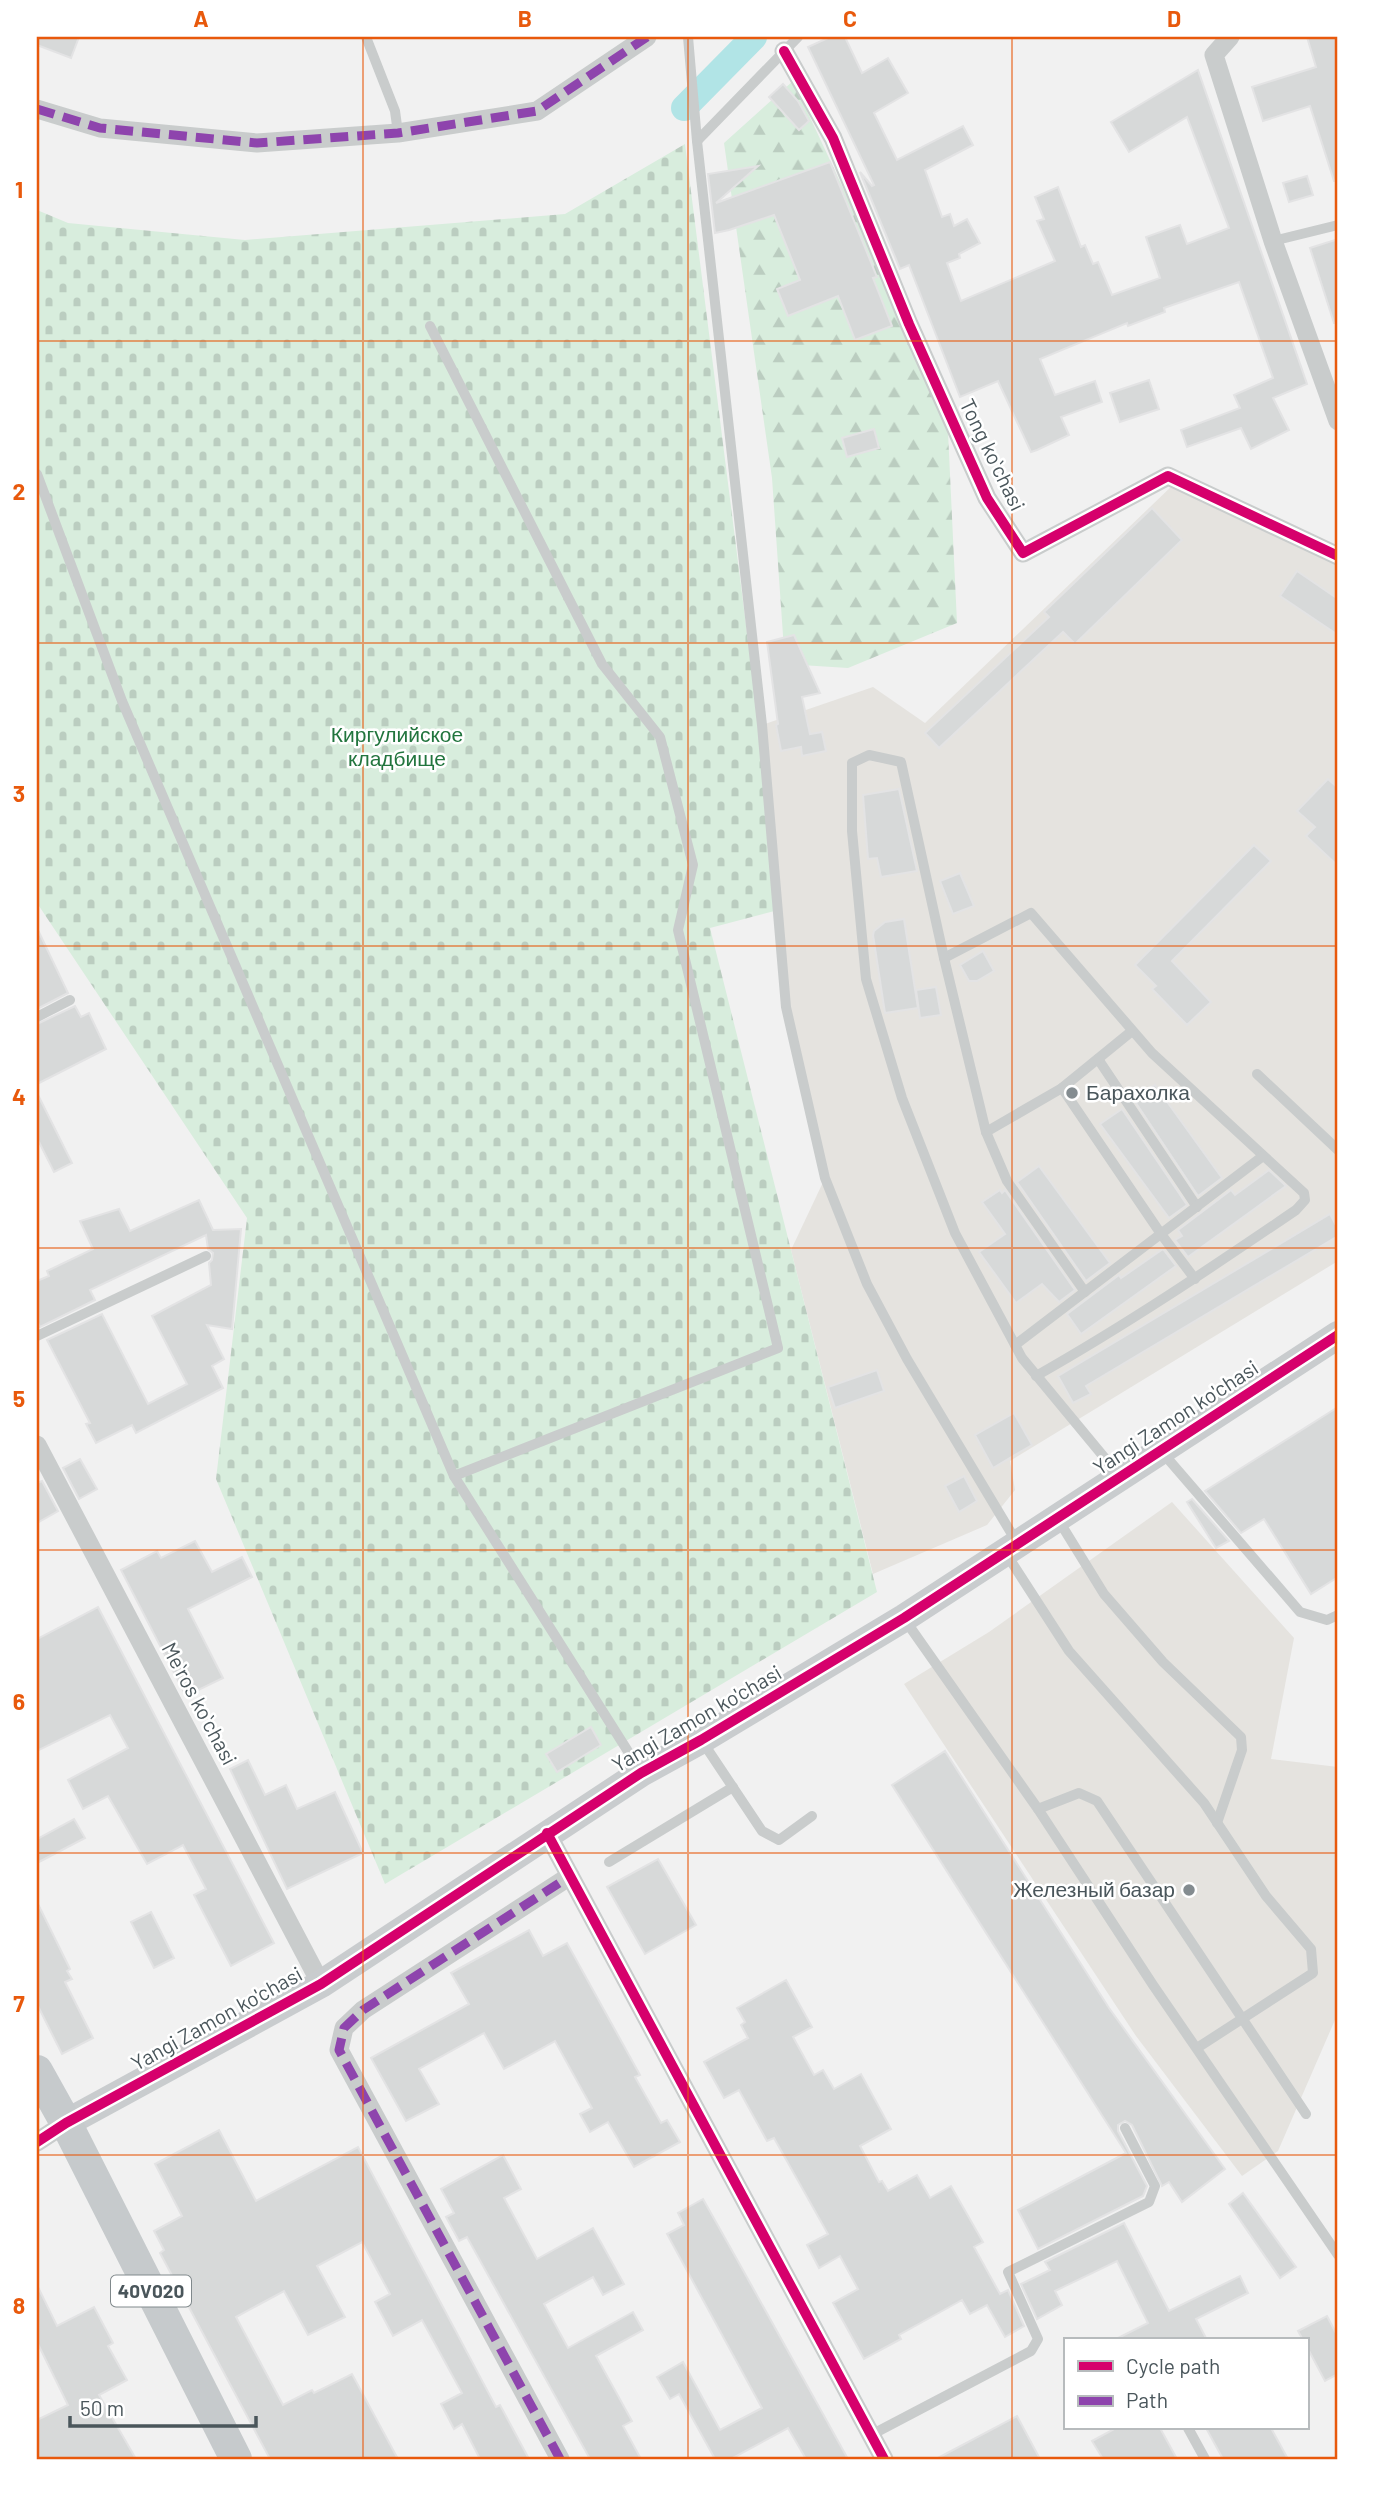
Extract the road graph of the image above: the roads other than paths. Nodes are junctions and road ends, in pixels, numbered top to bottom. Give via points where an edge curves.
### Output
1 (366, 37) edge
2 (647, 37) edge
3 (688, 37) edge
4 (798, 37) edge
5 (1230, 37) edge
6 (783, 51) junction
7 (37, 109) edge
8 (398, 133) junction
9 (697, 141) junction
10 (1338, 225) edge
11 (1273, 241) junction
12 (430, 326) dead end
13 (1338, 421) edge
14 (37, 474) edge
15 (1338, 556) edge
16 (944, 958) junction
17 (70, 1000) dead end
18 (37, 1017) edge
19 (1132, 1031) junction
20 (1097, 1059) junction
21 (1257, 1074) dead end
22 (1062, 1088) junction
23 (986, 1132) junction
24 (1338, 1150) edge
25 (1263, 1156) junction
26 (1197, 1207) junction
27 (1161, 1234) junction
28 (206, 1256) dead end
29 (1195, 1279) junction
30 (1085, 1292) junction
31 (1338, 1335) edge
32 (37, 1336) edge
33 (1015, 1345) junction
34 (1036, 1376) junction
35 (37, 1445) edge
36 (1161, 1451) junction
37 (454, 1476) junction
38 (1121, 1477) junction
39 (1057, 1519) junction
40 (1012, 1548) junction
41 (1338, 1615) edge
42 (904, 1618) junction
43 (701, 1740) junction
44 (641, 1773) junction
45 (733, 1787) junction
46 (1038, 1809) junction
47 (812, 1816) dead end
48 (1217, 1823) junction
49 (547, 1833) junction
50 (609, 1862) dead end
51 (570, 1876) junction
52 (321, 1984) junction
53 (1243, 2020) junction
54 (1197, 2048) junction
55 (37, 2071) edge
56 (1306, 2114) dead end
57 (66, 2123) junction
58 (1125, 2128) dead end
59 (37, 2142) edge
60 (1338, 2255) edge
61 (1189, 2430) edge
62 (871, 2435) junction
63 (236, 2459) edge
64 (560, 2459) edge
65 (884, 2459) edge
66 (1205, 2459) edge

1 - 8 lane via 395,111
2 - 8 street via 537,111
3 - 9 lane
4 - 6 lane
5 - 11 street via 1214,55
6 - 9 lane
6 - 15 street, Tong koʻchasi via 834,138 909,324 987,498 1023,552 1168,476
7 - 8 street via 100,128 257,143
9 - 40 lane via 761,711 786,1007 825,1178 867,1284
10 - 11 lane
11 - 13 street
12 - 37 lane via 602,664 660,737 693,865 678,930 779,1348
14 - 37 lane via 122,701
16 - 19 lane via 1031,913
16 - 23 lane
16 - 33 lane via 901,762 869,755 852,763 852,831 866,979 902,1098 955,1233
17 - 18 lane
19 - 20 lane
19 - 25 lane
20 - 22 lane
20 - 26 lane
21 - 24 lane
22 - 23 lane
22 - 27 lane
23 - 30 lane via 1007,1181
25 - 26 lane
25 - 29 lane via 1304,1192 1305,1199 1296,1210
26 - 27 lane
27 - 29 lane
27 - 30 lane
28 - 32 lane
29 - 34 lane
30 - 33 lane
31 - 36 street, Yangi Zamon ko'chasi
33 - 34 lane
34 - 38 lane
35 - 52 street, Meʻros koʻchasi
36 - 38 street, Yangi Zamon ko'chasi
36 - 41 lane via 1300,1612 1327,1620
37 - 44 lane
38 - 39 street, Yangi Zamon ko'chasi
39 - 40 street, Yangi Zamon ko'chasi
39 - 48 lane via 1104,1594 1163,1662 1241,1737 1242,1750
40 - 42 street, Yangi Zamon ko'chasi
40 - 48 lane via 1069,1651
42 - 43 street, Yangi Zamon ko'chasi
42 - 46 lane
43 - 44 street, Yangi Zamon ko'chasi
43 - 45 lane
44 - 49 street, Yangi Zamon ko'chasi
45 - 47 lane via 762,1831 779,1840
45 - 50 lane
46 - 53 lane via 1079,1793 1097,1801
46 - 54 lane
48 - 53 lane via 1266,1896 1311,1949 1313,1973
49 - 51 street
49 - 52 street, Yangi Zamon ko'chasi
51 - 62 street
51 - 64 street via 363,2010 344,2028 339,2050
52 - 57 street, Yangi Zamon ko'chasi
53 - 54 lane
53 - 56 lane
54 - 60 lane
55 - 57 main road, 40V020
57 - 59 street
57 - 63 main road, 40V020
58 - 62 lane via 1155,2186 1149,2202 1008,2272 1038,2339 1031,2351
61 - 66 lane
62 - 65 street

